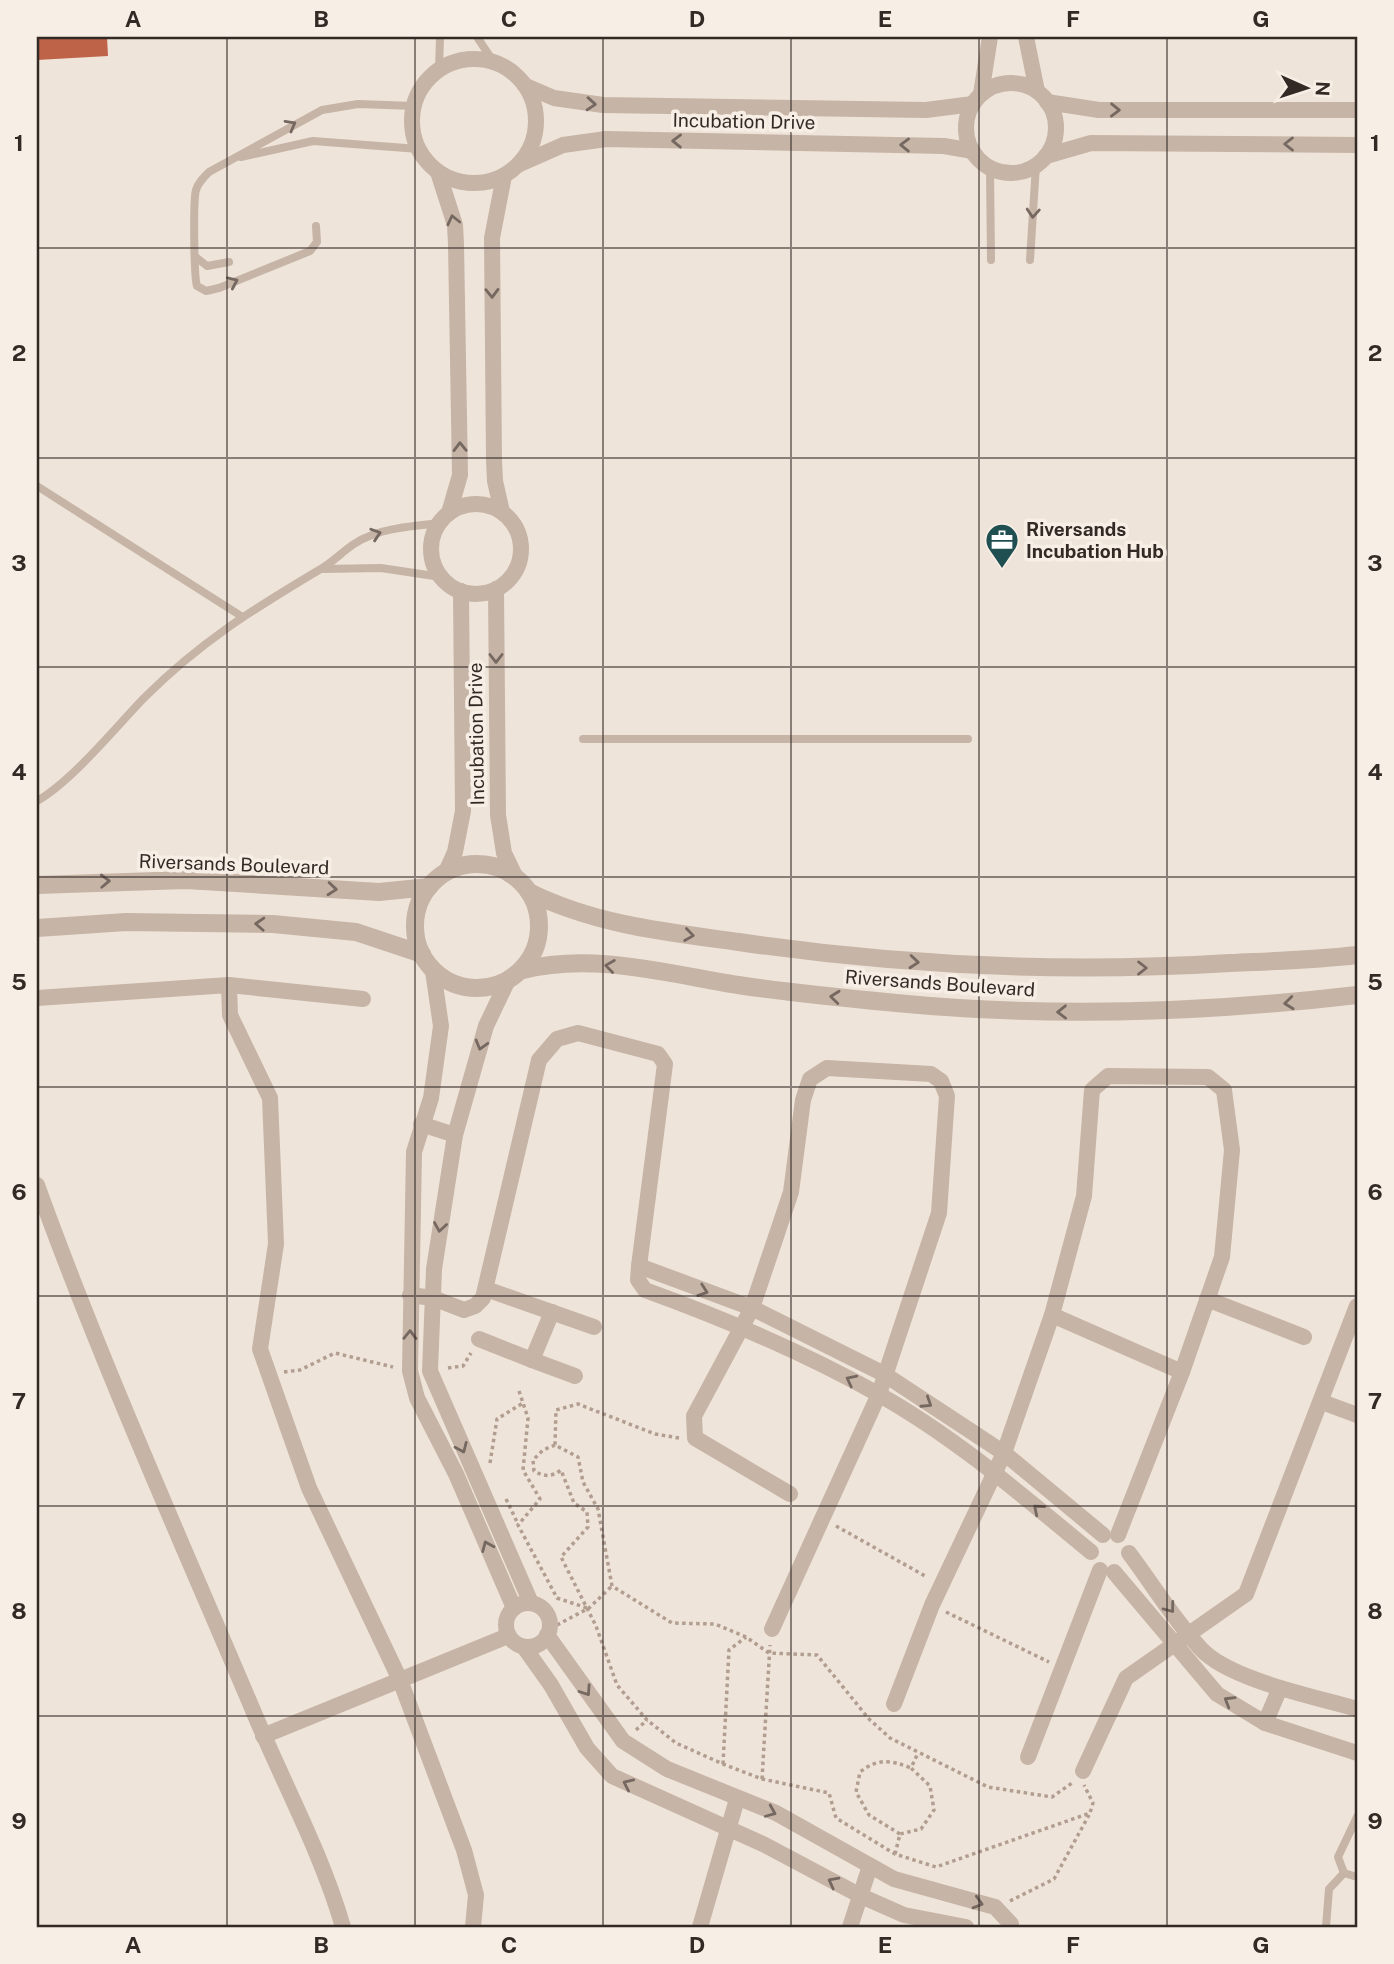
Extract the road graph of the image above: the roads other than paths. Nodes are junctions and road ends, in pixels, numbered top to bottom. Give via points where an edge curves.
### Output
1 (440, 37) edge
2 (477, 37) edge
3 (990, 37) edge
4 (1026, 37) edge
5 (493, 61) junction
6 (439, 70) junction
7 (526, 86) junction
8 (1042, 96) junction
9 (977, 99) junction
10 (414, 106) junction
11 (1357, 110) edge
12 (1357, 145) edge
13 (419, 149) junction
14 (973, 151) junction
15 (232, 159) junction
16 (1041, 161) junction
17 (520, 164) junction
18 (990, 167) junction
19 (438, 172) junction
20 (504, 177) junction
21 (316, 226) dead end
22 (197, 258) junction
23 (991, 260) dead end
24 (1030, 260) dead end
25 (229, 262) dead end
26 (37, 486) edge
27 (502, 512) junction
28 (444, 518) junction
29 (322, 569) junction
30 (441, 577) junction
31 (496, 589) junction
32 (461, 591) junction
33 (241, 616) junction
34 (583, 739) dead end
35 (968, 739) dead end
36 (37, 801) edge
37 (446, 872) junction
38 (515, 876) junction
39 (37, 885) edge
40 (429, 887) junction
41 (529, 892) junction
42 (37, 928) edge
43 (422, 954) junction
44 (1357, 955) edge
45 (523, 970) junction
46 (433, 971) junction
47 (507, 982) junction
48 (229, 985) junction
49 (1357, 995) edge
50 (37, 998) edge
51 (363, 999) dead end
52 (421, 1124) junction
53 (455, 1135) junction
54 (37, 1185) edge
55 (639, 1266) junction
56 (486, 1289) junction
57 (410, 1295) junction
58 (433, 1298) junction
59 (1207, 1298) junction
60 (1357, 1306) edge
61 (752, 1308) junction
62 (552, 1312) junction
63 (1052, 1315) junction
64 (742, 1325) junction
65 (594, 1327) dead end
66 (1304, 1337) dead end
67 (479, 1339) road end
68 (532, 1360) junction
69 (1182, 1372) junction
70 (884, 1374) junction
71 (575, 1376) dead end
72 (879, 1394) junction
73 (1322, 1402) junction
74 (1357, 1415) edge
75 (1004, 1453) junction
76 (996, 1474) junction
77 (790, 1494) dead end
78 (1110, 1535) junction
79 (1091, 1552) junction
80 (1129, 1553) junction
81 (1107, 1571) junction
82 (531, 1604) junction
83 (514, 1608) junction
84 (772, 1629) road end
85 (548, 1632) junction
86 (1189, 1632) junction
87 (508, 1636) junction
88 (1174, 1644) junction
89 (524, 1647) junction
90 (400, 1680) junction
91 (1280, 1688) junction
92 (894, 1704) dead end
93 (1357, 1709) edge
94 (1265, 1723) junction
95 (263, 1736) junction
96 (1357, 1753) edge
97 (1028, 1758) dead end
98 (1083, 1771) dead end
99 (737, 1799) junction
100 (1357, 1817) edge
101 (727, 1829) junction
102 (870, 1866) junction
103 (1344, 1873) junction
104 (1357, 1877) edge
105 (860, 1896) junction
106 (1008, 1926) edge
107 (343, 1927) edge
108 (473, 1927) edge
109 (700, 1927) edge
110 (850, 1927) edge
111 (966, 1927) edge
112 (1326, 1927) edge

1 - 6 lane
2 - 5 lane
3 - 9 street
4 - 8 street
5 - 6 street via 456,61
5 - 7 street
6 - 10 street via 428,79
7 -> 9 street, Incubation Drive via 554,98 603,105 926,110
7 - 17 street via 535,105 537,126 532,147
8 - 9 street via 1014,83 1002,83
8 -> 11 street via 1099,110
8 - 16 street via 1055,123 1055,135
9 - 14 street via 966,127
10 - 13 street
15 -> 10 lane via 322,110 358,104
12 -> 16 street via 1091,143
13 - 15 lane via 313,141
13 - 19 street
14 -> 17 street, Incubation Drive via 944,146 606,139 563,145
14 - 18 street
15 - 22 lane via 209,172 196,189
16 - 18 street via 1014,173
16 -> 24 lane
17 - 20 street
18 - 23 lane
19 - 20 street via 470,184
28 -> 19 street via 460,475 456,244 455,225
20 -> 27 street via 492,265 494,471
22 -> 21 lane via 193,272 197,286 211,291 310,251 317,242
22 - 25 lane via 212,267
26 - 33 lane
27 - 28 street via 476,504
27 - 31 street via 517,530 521,552 509,580
29 -> 28 lane via 341,551 373,534
28 - 30 street via 432,550
29 - 30 lane via 381,568
29 - 33 lane
30 - 32 street
31 - 32 street via 481,594
31 -> 38 street, Incubation Drive via 498,815 504,853
32 - 37 street, Incubation Drive via 463,811
33 - 36 lane via 160,682
34 - 35 lane
37 - 38 street via 481,864
37 - 40 street
38 - 41 street
39 -> 40 street, Riversands Boulevard via 186,880 379,892
40 - 43 street via 415,920
41 -> 44 street, Riversands Boulevard via 578,914 631,927 952,965 1152,968
41 - 45 street via 538,911 540,932
43 -> 42 street via 356,932 273,924 126,922
43 - 46 street
45 - 47 street
49 -> 45 street, Riversands Boulevard via 1261,1006 1041,1012 823,996 597,964 551,963
46 - 47 street via 468,988
46 - 52 street via 441,1026 431,1097
47 -> 53 street via 486,1026
48 - 50 street
48 - 51 street
48 - 90 street via 230,1015 271,1098 276,1244 260,1349 309,1488
52 - 53 street
52 - 57 street via 414,1152
53 -> 58 street
54 - 95 street via 74,1289
55 - 56 street via 665,1064 657,1054 578,1033 557,1039 539,1060
55 -> 61 street
55 - 64 street via 638,1280 645,1290
56 - 58 street via 475,1306 464,1310
56 - 62 street
57 - 58 street
83 -> 57 street via 456,1474 417,1398 410,1371
58 -> 82 street via 430,1371
59 - 63 street via 1222,1257 1232,1150 1224,1090 1208,1077 1108,1076 1092,1090 1084,1196
59 - 66 street
59 - 69 street
60 - 73 street
61 - 64 street
61 - 70 street
61 - 70 street via 791,1192 810,1079 827,1068 931,1074 941,1081 947,1096 939,1213
62 - 65 street
62 - 68 street
63 - 69 street
63 - 75 street
72 -> 64 street
64 - 77 street via 694,1416 695,1438
67 - 68 street
68 - 71 street
69 - 78 street
70 - 72 street
70 -> 75 street
72 - 76 street
72 - 84 street
73 - 74 street
73 - 86 street via 1246,1594
75 - 76 street
75 - 78 street
79 -> 76 street
76 - 92 street via 932,1605
78 - 79 street via 1097,1539
78 - 80 street via 1125,1541
79 - 81 street
80 - 81 street via 1123,1567
80 -> 86 street
81 - 88 street
81 - 97 street via 1060,1668
82 - 83 street
82 - 85 street via 543,1609
83 - 87 street via 506,1622
85 - 89 street via 538,1645
85 -> 99 street via 623,1741 667,1769
86 - 88 street
86 - 91 street via 1202,1651 1225,1666
87 - 89 street
87 - 90 street
94 -> 88 street via 1217,1694
88 - 98 street via 1126,1678
101 -> 89 street via 612,1776 587,1748
90 - 95 street
90 - 108 street via 464,1850 476,1895
91 - 93 street
91 - 94 street
94 - 96 street
95 - 107 street via 331,1884
99 - 101 street
99 -> 102 street via 776,1813
100 - 103 lane via 1338,1857
105 -> 101 street
101 - 109 street
102 - 105 street
102 -> 106 street via 894,1879 995,1907
103 - 104 lane
103 - 112 lane via 1329,1889
105 - 110 street
105 - 111 street via 904,1915

